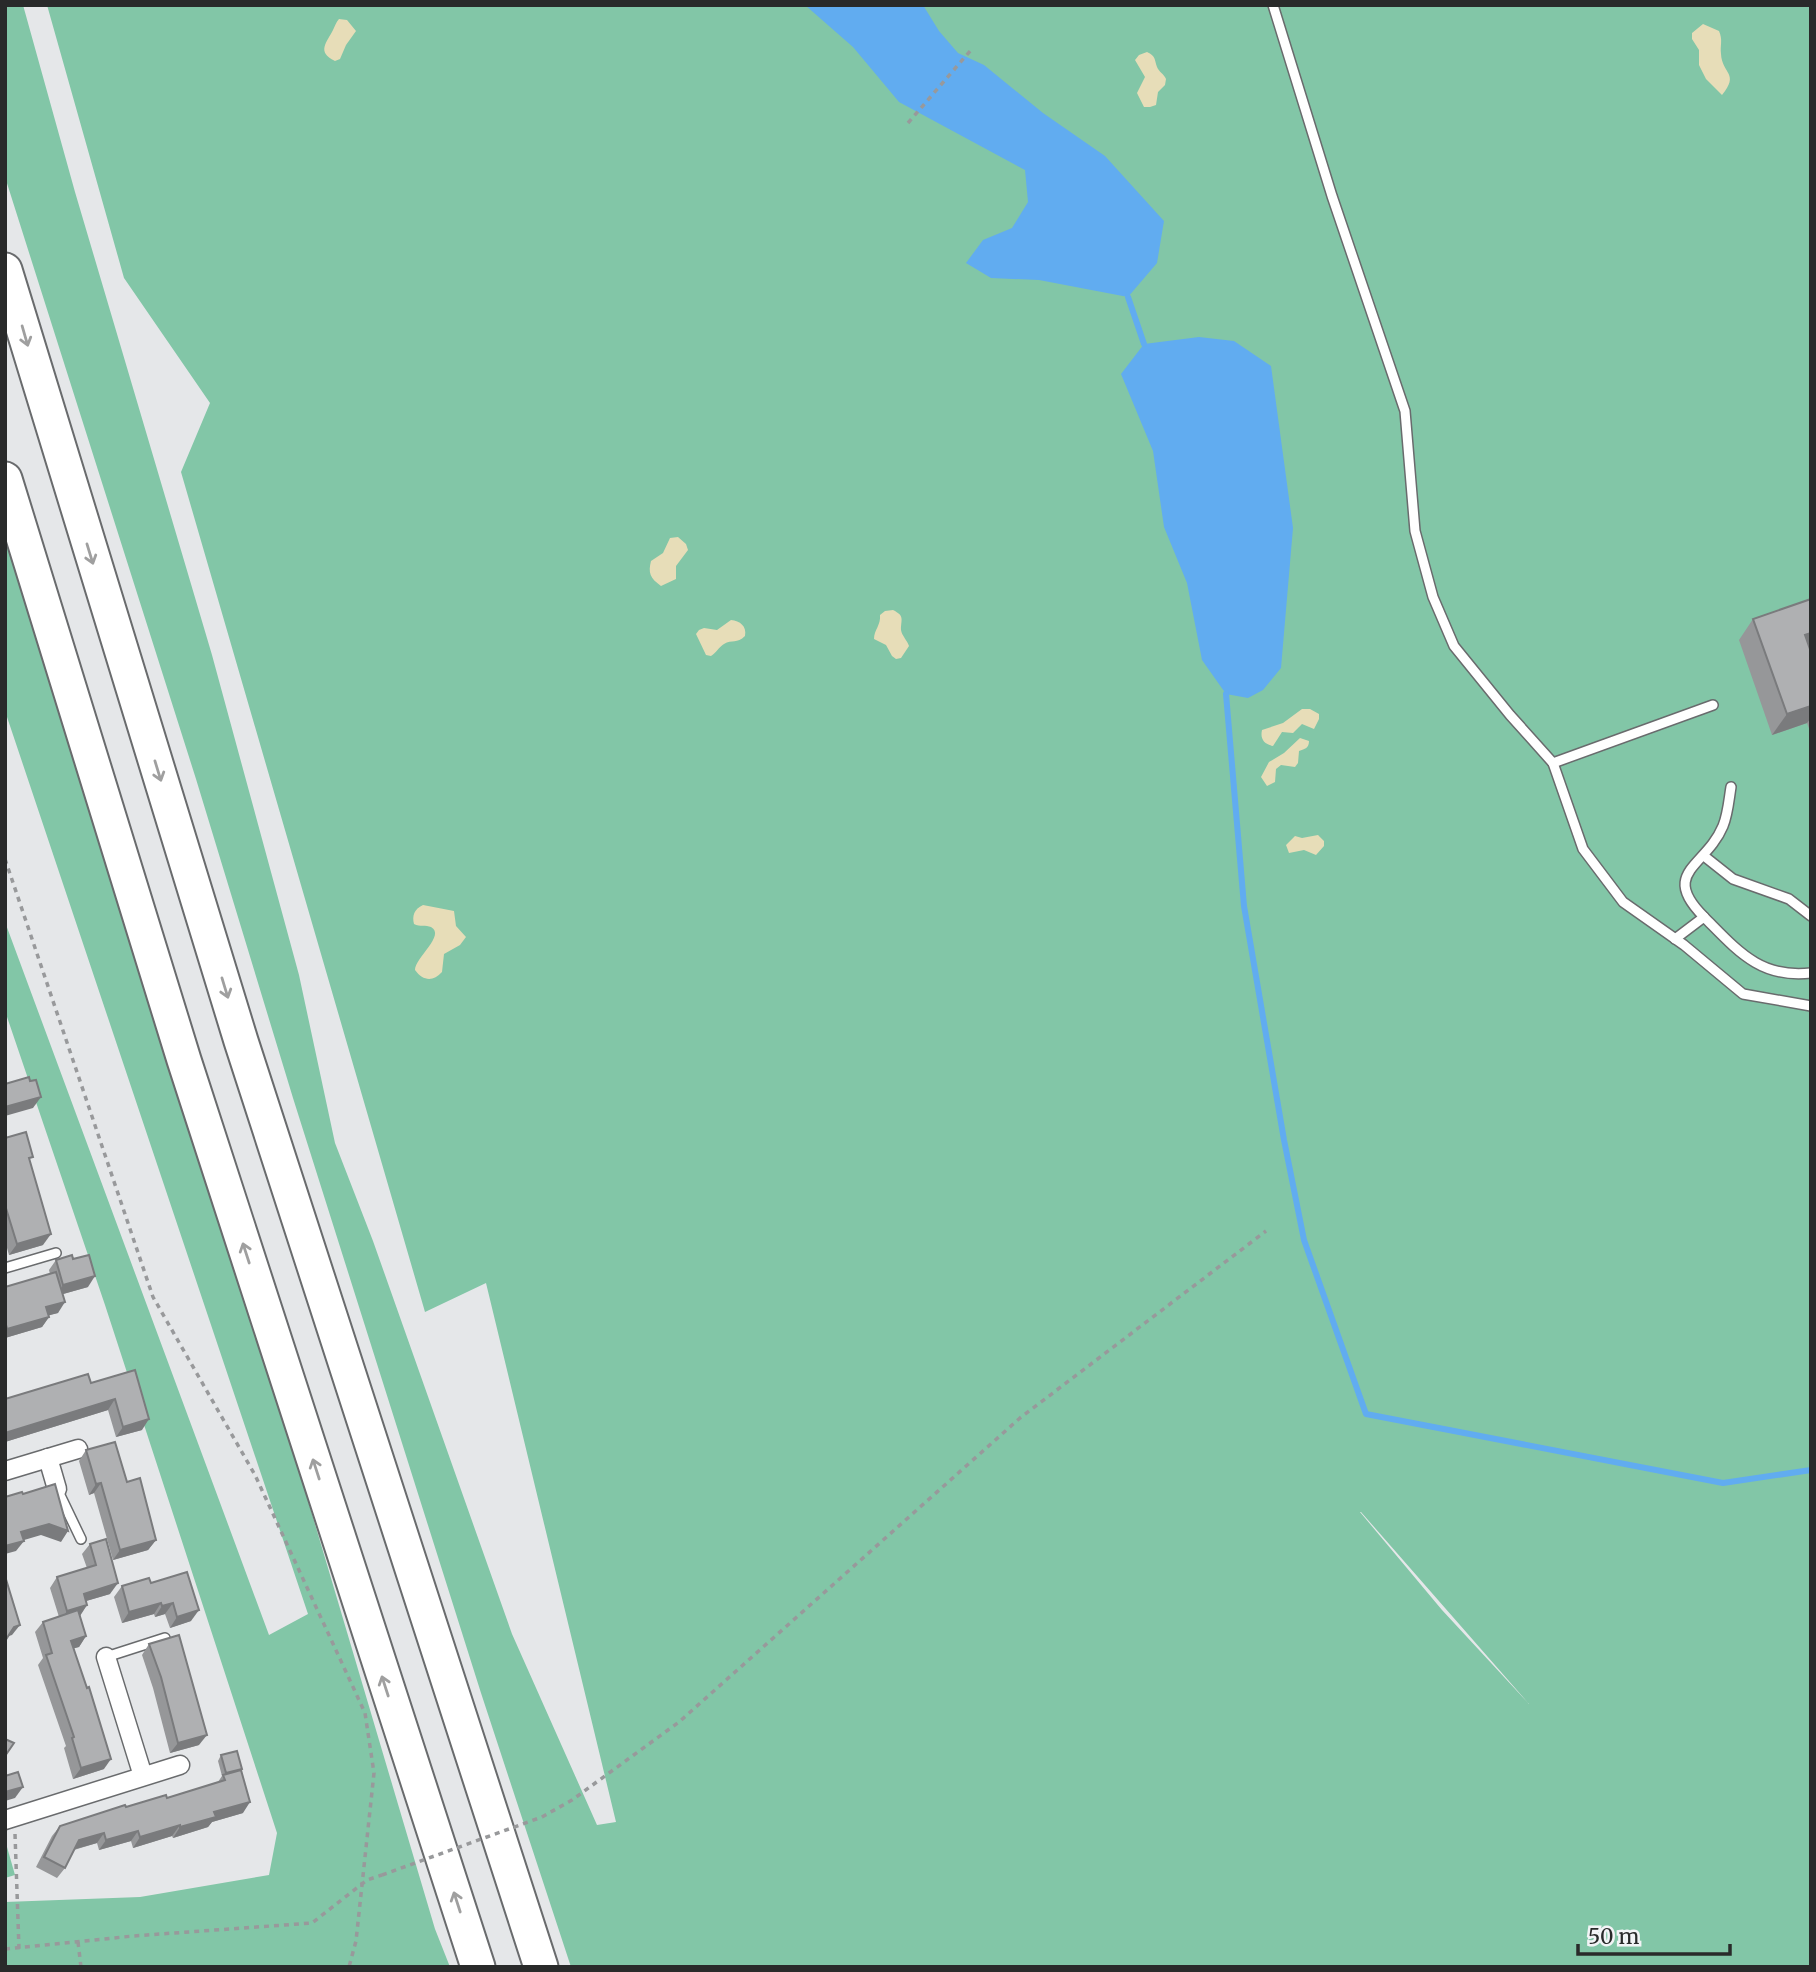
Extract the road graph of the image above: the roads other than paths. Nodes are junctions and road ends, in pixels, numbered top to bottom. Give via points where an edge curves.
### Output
1 (1273, 5) edge
2 (5, 270) edge
3 (5, 479) edge
4 (1713, 705) dead end
5 (1553, 763) junction
6 (1731, 787) dead end
7 (1704, 856) junction
8 (1811, 916) edge
9 (1704, 917) junction
10 (1675, 939) junction
11 (1811, 973) edge
12 (1811, 1006) edge
13 (56, 1253) dead end
14 (5, 1268) edge
15 (78, 1449) dead end
16 (48, 1458) junction
17 (5, 1471) edge
18 (57, 1489) joint
19 (81, 1539) dead end
20 (165, 1638) edge
21 (106, 1657) joint
22 (180, 1765) dead end
23 (143, 1776) junction
24 (8, 1820) edge
25 (478, 1967) edge
26 (541, 1967) edge

1 - 5 lane via 1405,411 1415,531 1433,597 1454,646
2 -> 26 highway via 241,1041
25 -> 3 highway via 184,1060
4 - 5 lane
5 - 10 lane via 1583,849 1623,902
6 - 7 lane via 1723,825
7 - 8 lane via 1733,879 1789,899
7 - 9 lane via 1689,870 1683,888
9 - 10 lane
9 - 11 lane via 1762,968 1794,975
10 - 12 lane via 1743,994
13 - 14 lane
15 - 16 street
16 - 17 street
16 - 18 street
18 - 19 lane
20 - 21 lane
21 - 23 street
22 - 23 street
23 - 24 street

